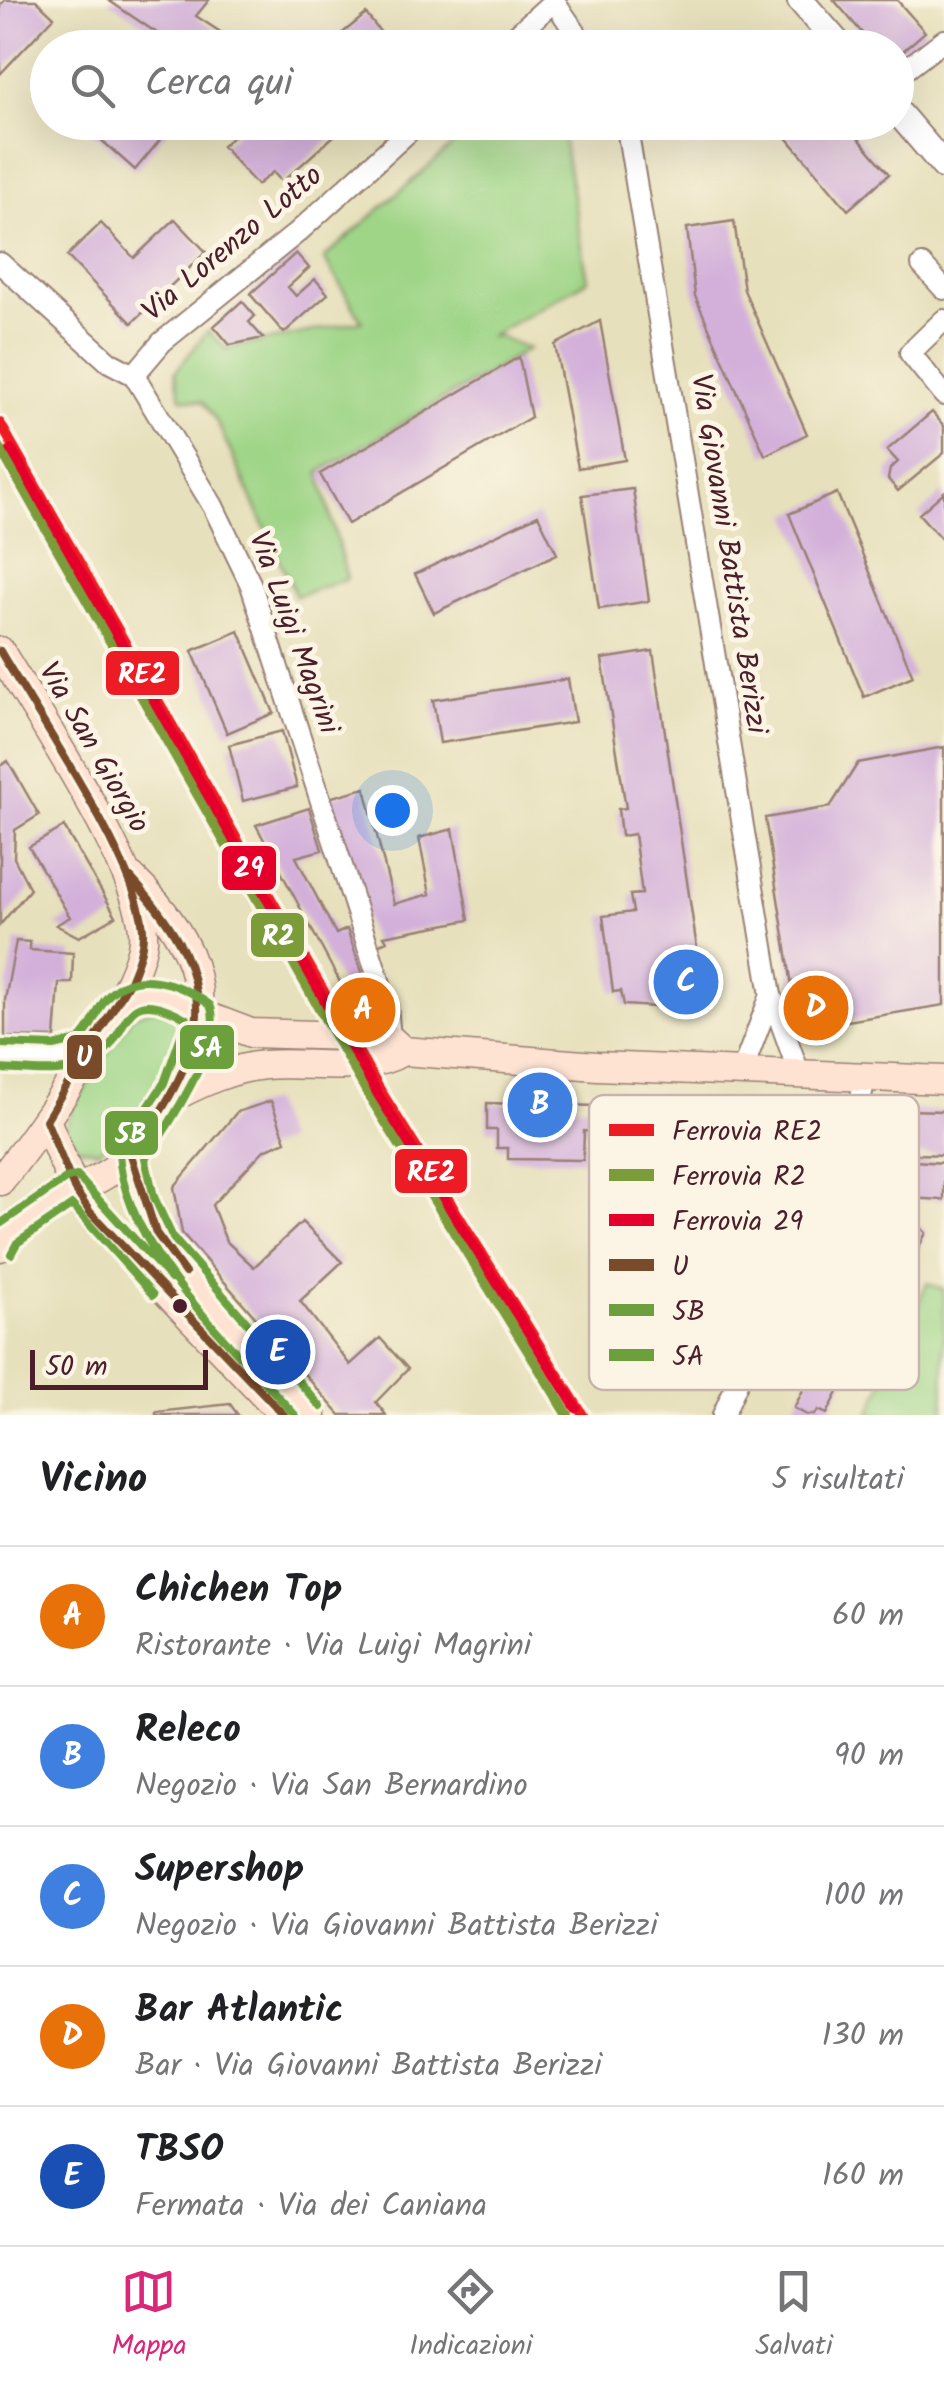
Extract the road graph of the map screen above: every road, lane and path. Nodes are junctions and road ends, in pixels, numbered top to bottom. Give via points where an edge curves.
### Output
1 (555, 0) edge
2 (800, 0) edge
3 (522, 30) edge
4 (574, 30) edge
5 (826, 30) edge
6 (944, 40) edge
7 (914, 63) edge
8 (914, 131) edge
9 (399, 140) edge
10 (629, 140) edge
11 (944, 166) edge
12 (0, 263) edge
13 (922, 265) dead end
14 (944, 290) edge
15 (944, 320) edge
16 (134, 375) junction
17 (944, 395) edge
18 (0, 651) edge
19 (130, 877) junction
20 (771, 995) junction
21 (118, 1002) junction
22 (200, 1014) junction
23 (397, 1045) junction
24 (91, 1048) junction
25 (0, 1056) edge
26 (742, 1071) junction
27 (799, 1074) junction
28 (865, 1076) junction
29 (944, 1080) edge
30 (861, 1095) edge
31 (168, 1099) junction
32 (46, 1120) junction
33 (131, 1155) junction
34 (0, 1181) edge
35 (74, 1188) junction
36 (0, 1247) edge
37 (734, 1390) edge
38 (284, 1415) edge
39 (312, 1415) edge
40 (723, 1415) edge

1 - 3 street
1 - 4 street
2 - 5 street
6 - 7 street
8 - 11 street
9 - 16 street, Via Lorenzo Lotto via 162,342
10 - 20 street, Via Giovanni Battista Berizzi
12 - 16 street, Via Luigi Magrini via 109,362
13 - 14 street
15 - 17 street via 910,353
16 - 23 street, Via Luigi Magrini via 213,506 251,585
18 - 19 main road, Via San Giorgio
19 - 21 main road, Via San Giorgio via 143,942
19 - 22 main road, Via San Giorgio via 163,908 180,939 197,980
20 - 26 street
20 - 27 street, Via Giovanni Battista Berizzi
21 - 22 main road via 162,993
21 - 24 main road, Via San Giorgio
22 - 23 main road via 262,1035
22 - 31 main road via 194,1052
23 - 26 main road
23 - 31 main road via 381,1064 262,1065
24 - 25 street via 58,1058
24 - 32 main road, Via San Giorgio
26 - 27 main road
27 - 28 main road
28 - 29 main road
28 - 30 street
31 - 33 main road
32 - 34 main road, Via San Giorgio
32 - 35 main road
33 - 35 main road
33 - 39 main road via 162,1246
35 - 36 main road via 8,1234
35 - 38 main road
37 - 40 street

